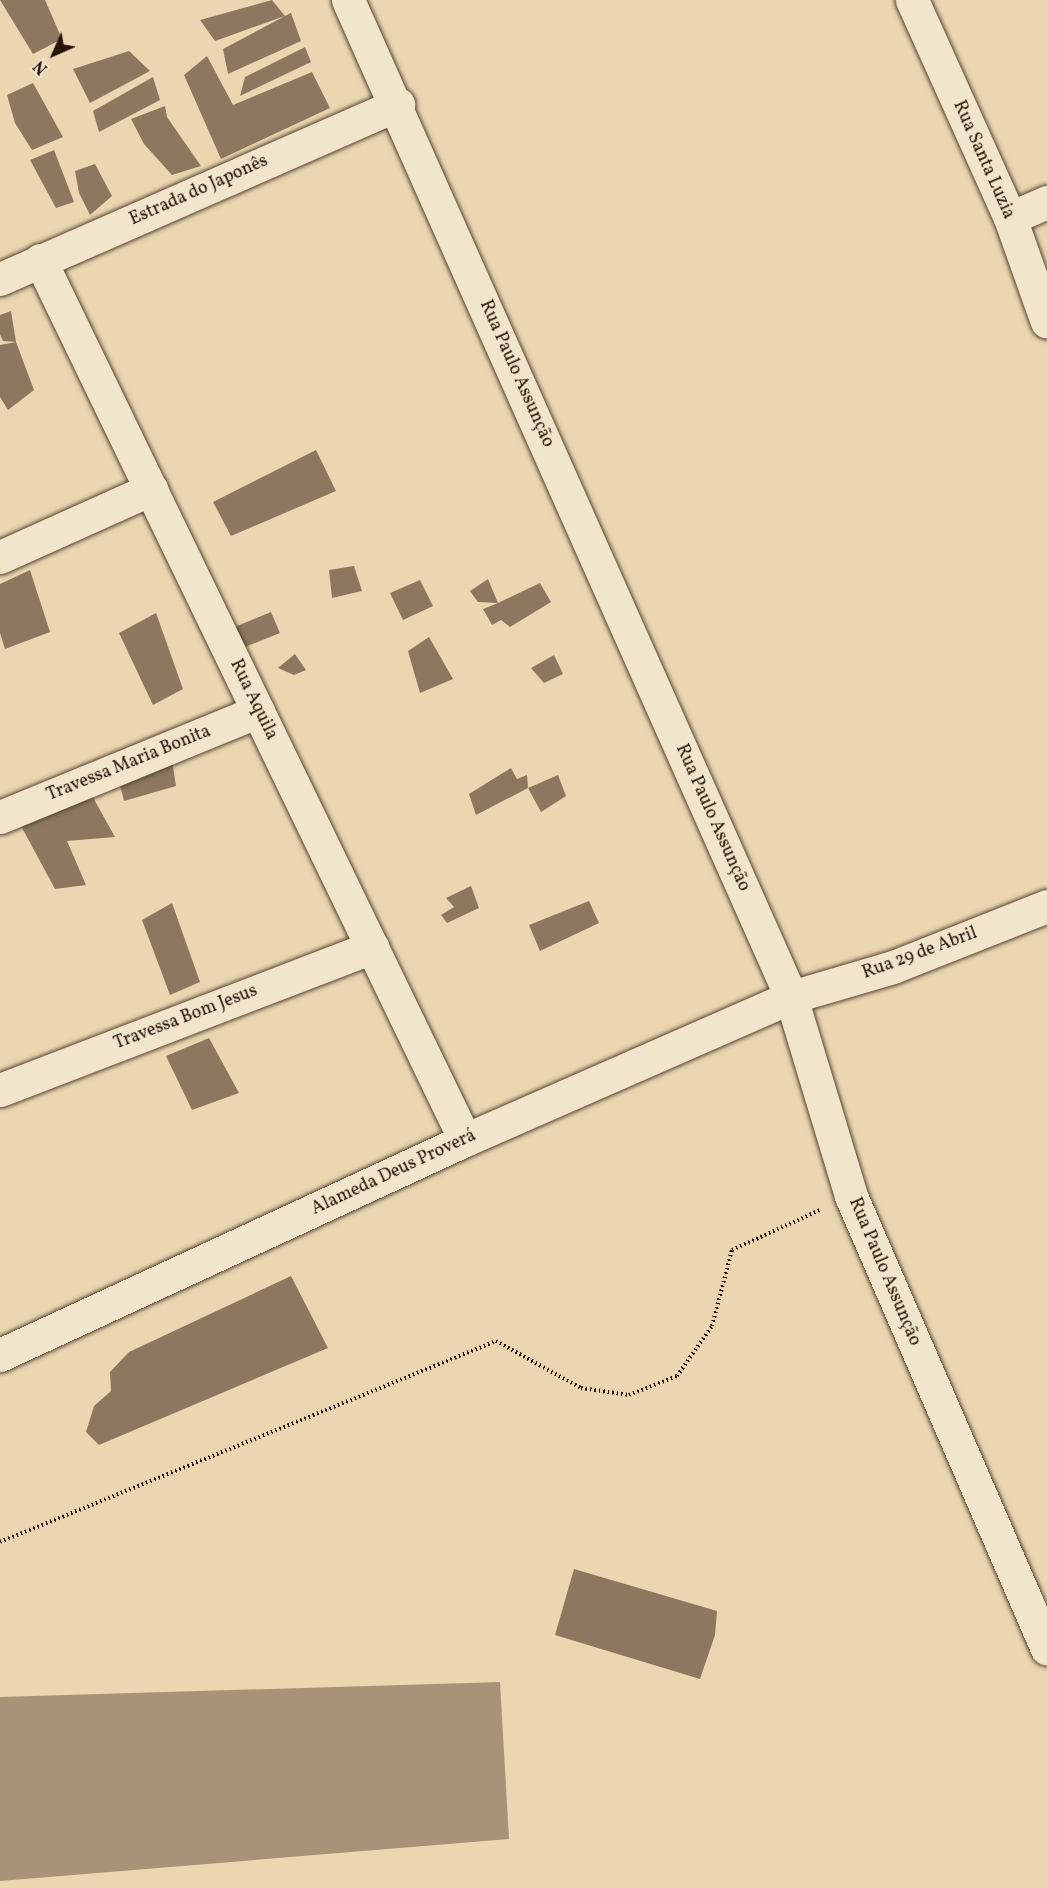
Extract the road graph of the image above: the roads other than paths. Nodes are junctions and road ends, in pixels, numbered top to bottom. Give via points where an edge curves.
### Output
1 (348, 0) edge
2 (912, 0) edge
3 (398, 104) junction
4 (1047, 202) edge
5 (1010, 218) junction
6 (40, 260) junction
7 (0, 279) edge
8 (1047, 322) edge
9 (151, 489) junction
10 (0, 557) edge
11 (258, 711) junction
12 (0, 817) edge
13 (1047, 906) edge
14 (372, 947) junction
15 (791, 997) junction
16 (0, 1090) edge
17 (465, 1140) junction
18 (0, 1355) edge
19 (1047, 1648) edge

1 - 3 street, Rua Paulo Assunção
2 - 5 street, Rua Santa Luzia
3 - 6 street, Estrada do Japonês
3 - 15 street, Rua Paulo Assunção
4 - 5 street
5 - 8 street, Rua Santa Luzia
6 - 7 street, Estrada do Japonês
6 - 9 street, Rua Aquila
9 - 10 street
9 - 11 street, Rua Aquila
11 - 12 street, Travessa Maria Bonita
11 - 14 street, Rua Aquila
13 - 15 street, Rua 29 de Abril via 893,967
14 - 16 street, Travessa Bom Jesus
14 - 17 street, Rua Aquila
15 - 17 street, Alameda Deus Proverá
15 - 19 street, Rua Paulo Assunção via 851,1196
17 - 18 street, Alameda Deus Proverá

